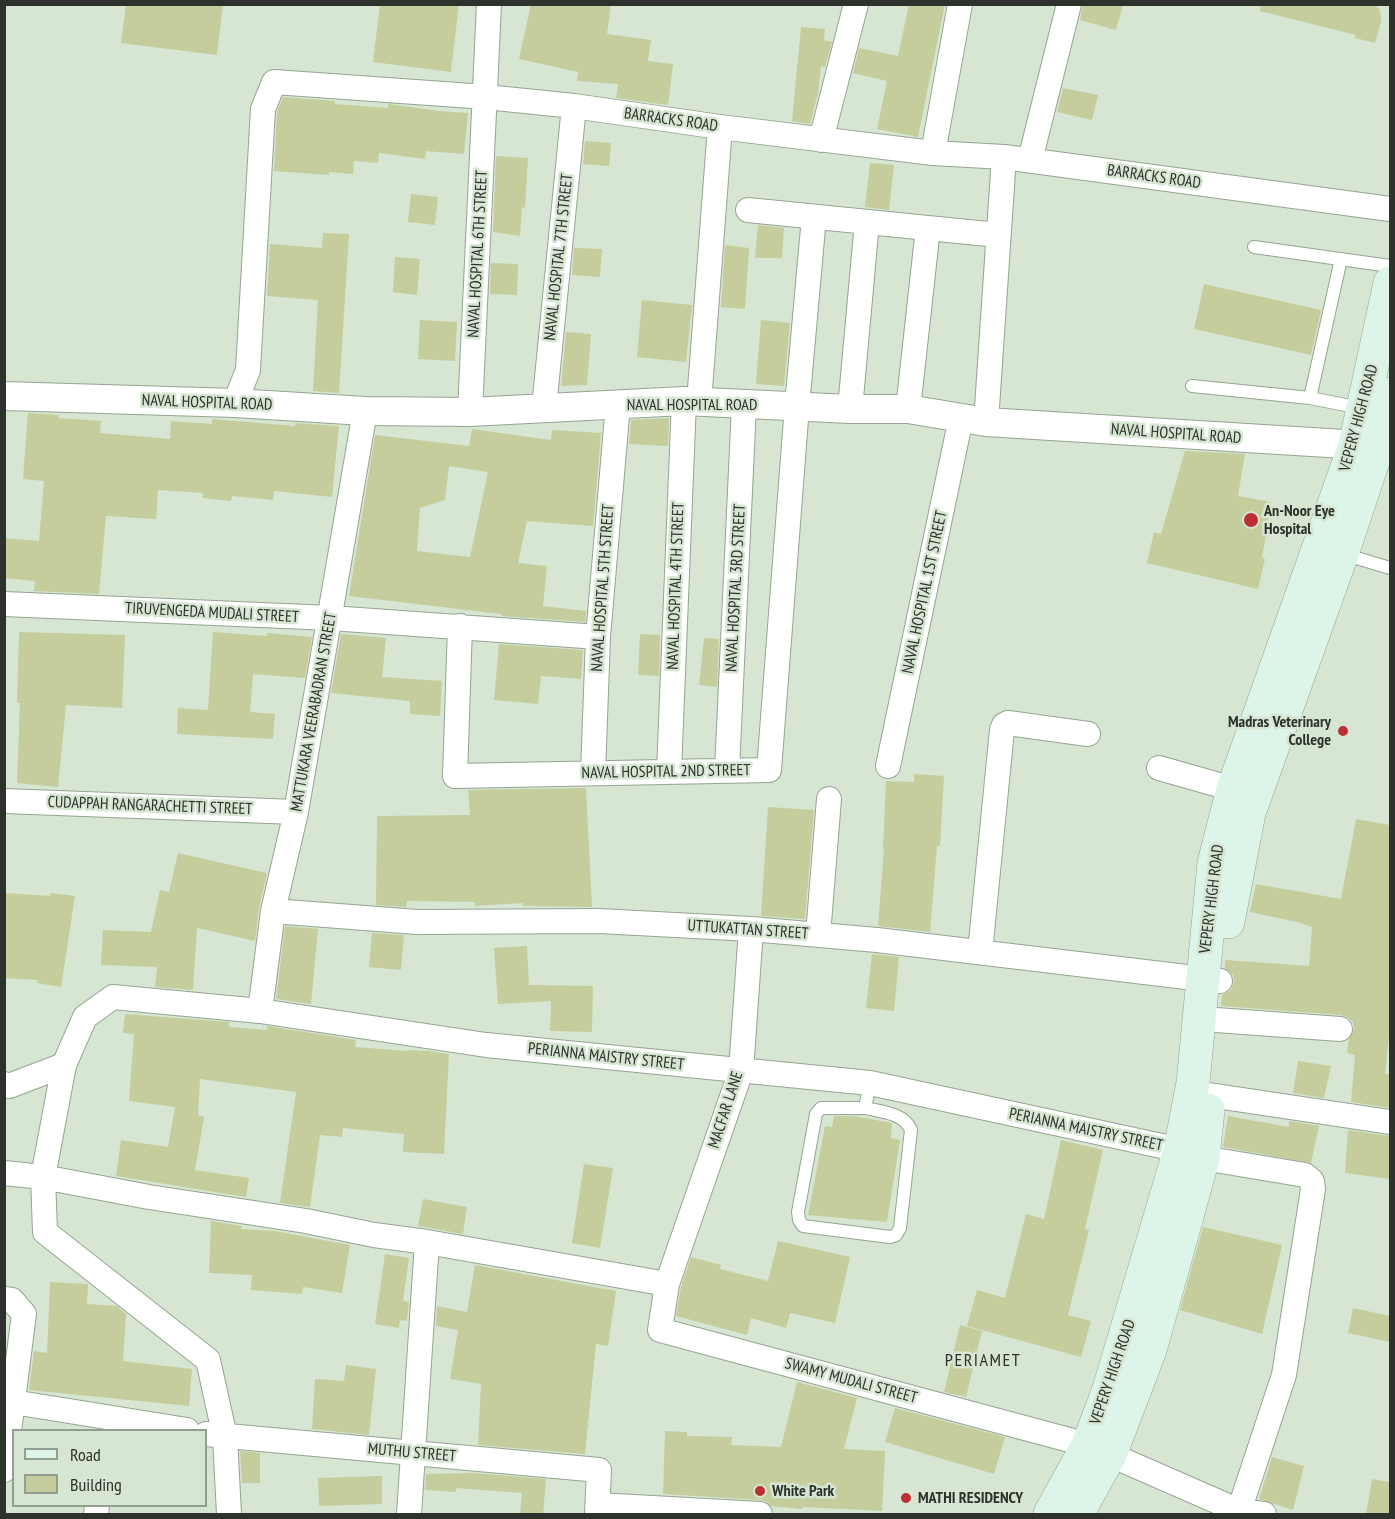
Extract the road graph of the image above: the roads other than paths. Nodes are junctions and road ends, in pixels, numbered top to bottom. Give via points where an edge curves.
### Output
1 (489, 4) edge
2 (856, 4) edge
3 (960, 4) edge
4 (1069, 4) edge
5 (486, 97) junction
6 (574, 106) junction
7 (720, 127) junction
8 (821, 140) junction
9 (933, 153) junction
10 (1004, 157) junction
11 (1030, 160) junction
12 (1390, 209) edge
13 (748, 210) dead end
14 (814, 216) junction
15 (867, 222) junction
16 (928, 228) junction
17 (998, 235) junction
18 (1254, 247) dead end
19 (1341, 259) junction
20 (1390, 266) edge
21 (1390, 284) edge
22 (1192, 386) dead end
23 (1376, 389) edge
24 (4, 396) edge
25 (1310, 398) junction
26 (692, 402) junction
27 (235, 403) junction
28 (618, 404) junction
29 (744, 405) junction
30 (797, 406) junction
31 (544, 408) junction
32 (850, 409) junction
33 (908, 409) junction
34 (365, 411) junction
35 (470, 412) junction
36 (974, 420) junction
37 (1367, 445) junction
38 (1342, 554) junction
39 (1390, 568) edge
40 (4, 604) edge
41 (331, 618) junction
42 (460, 626) junction
43 (598, 637) junction
44 (1088, 734) dead end
45 (888, 766) dead end
46 (1159, 768) dead end
47 (727, 770) junction
48 (669, 771) junction
49 (593, 773) junction
50 (1233, 789) junction
51 (829, 800) dead end
52 (4, 801) edge
53 (296, 812) junction
54 (273, 911) junction
55 (751, 929) junction
56 (818, 935) junction
57 (980, 952) junction
58 (1212, 980) junction
59 (260, 1011) junction
60 (1216, 1020) junction
61 (1340, 1029) dead end
62 (64, 1065) junction
63 (741, 1071) junction
64 (870, 1083) junction
65 (4, 1084) edge
66 (1209, 1095) junction
67 (865, 1108) junction
68 (1390, 1122) edge
69 (1191, 1154) junction
70 (4, 1173) edge
71 (44, 1177) junction
72 (427, 1242) junction
73 (667, 1284) junction
74 (4, 1299) edge
75 (13, 1402) junction
76 (105, 1424) edge
77 (164, 1429) edge
78 (215, 1435) edge
79 (1099, 1450) junction
80 (413, 1453) junction
81 (4, 1470) edge
82 (598, 1510) edge
83 (1239, 1511) junction
84 (229, 1515) edge
85 (409, 1515) edge
86 (760, 1515) edge
87 (1050, 1515) edge
88 (1077, 1515) edge
89 (1264, 1515) edge

1 - 5 street, NAVAL HOSPITAL 6TH STREET
2 - 8 street
3 - 9 street
4 - 11 street
5 - 6 street, BARRACKS ROAD
5 - 27 street, BARRACKS ROAD via 274,82 263,109 248,370
5 - 35 street, NAVAL HOSPITAL 6TH STREET
6 - 7 street, BARRACKS ROAD
6 - 31 street, NAVAL HOSPITAL 7TH STREET
7 - 8 street, BARRACKS ROAD
7 - 26 street, NAVAL HOSPITAL 4TH STREET
8 - 9 street, BARRACKS ROAD
9 - 10 street, BARRACKS ROAD
10 - 11 street, BARRACKS ROAD
10 - 17 street, NAVAL HOSPITAL 1ST STREET
11 - 12 street, BARRACKS ROAD
13 - 14 street
14 - 15 street
14 - 30 street
15 - 16 street
15 - 32 street
16 - 17 street
16 - 33 street
17 - 36 street, NAVAL HOSPITAL 1ST STREET
18 - 19 lane
19 - 20 lane
19 - 25 lane
21 - 23 main road, VEPERY HIGH ROAD
22 - 25 lane
23 - 25 lane
23 - 37 main road, VEPERY HIGH ROAD
24 - 27 street, NAVAL HOSPITAL ROAD
26 - 28 street, NAVAL HOSPITAL ROAD
26 - 29 street, NAVAL HOSPITAL ROAD
26 - 48 street, NAVAL HOSPITAL 4TH STREET
27 - 34 street, NAVAL HOSPITAL ROAD
28 - 31 street, NAVAL HOSPITAL ROAD
28 - 43 street, NAVAL HOSPITAL 5TH STREET
29 - 30 street, NAVAL HOSPITAL ROAD
29 - 47 street, NAVAL HOSPITAL 3RD STREET
30 - 32 street, NAVAL HOSPITAL ROAD
30 - 47 street, NAVAL HOSPITAL 2ND STREET via 769,770
31 - 35 street, NAVAL HOSPITAL ROAD
32 - 33 street, NAVAL HOSPITAL ROAD
33 - 36 street, NAVAL HOSPITAL ROAD
34 - 35 street, NAVAL HOSPITAL ROAD
34 - 41 street, MATTUKARA VEERABADRAN STREET
36 - 37 street, NAVAL HOSPITAL ROAD
36 - 45 street, NAVAL HOSPITAL 1ST STREET
37 - 38 main road, VEPERY HIGH ROAD
37 - 50 main road, VEPERY HIGH ROAD
38 - 39 lane
38 - 58 main road, VEPERY HIGH ROAD via 1249,813
40 - 41 street, TIRUVENGEDA MUDALI STREET
41 - 42 street, TIRUVENGEDA MUDALI STREET
41 - 53 street, MATTUKARA VEERABADRAN STREET
42 - 43 street, TIRUVENGEDA MUDALI STREET
42 - 49 street, NAVAL HOSPITAL 2ND STREET via 455,776
43 - 49 street, NAVAL HOSPITAL 5TH STREET
44 - 57 street via 1004,725
46 - 50 street
47 - 48 street, NAVAL HOSPITAL 2ND STREET
48 - 49 street, NAVAL HOSPITAL 2ND STREET
50 - 58 main road, VEPERY HIGH ROAD via 1214,863
51 - 56 street
52 - 53 street, CUDAPPAH RANGARACHETTI STREET
53 - 54 street, MATTUKARA VEERABADRAN STREET
54 - 55 street, UTTUKATTAN STREET via 417,922 598,921
54 - 59 street, MATTUKARA VEERABADRAN STREET
55 - 56 street, UTTUKATTAN STREET
55 - 63 street, MACFAR LANE
56 - 57 street, UTTUKATTAN STREET
57 - 58 street, UTTUKATTAN STREET
58 - 60 main road, VEPERY HIGH ROAD
58 - 69 main road, VEPERY HIGH ROAD via 1193,1083
59 - 62 street, PERIANNA MAISTRY STREET via 113,997 85,1017
59 - 63 street, PERIANNA MAISTRY STREET via 486,1045
60 - 61 street
60 - 66 main road, VEPERY HIGH ROAD
62 - 65 street via 9,1086
62 - 71 street, PERIANNA MAISTRY STREET
63 - 64 street, PERIANNA MAISTRY STREET
63 - 73 street, MACFAR LANE
64 - 67 lane
64 - 69 street, PERIANNA MAISTRY STREET
66 - 68 street
66 - 69 main road, VEPERY HIGH ROAD
67 - 67 lane via 902,1118 911,1130 900,1228 890,1237 803,1226 798,1212 816,1114 827,1106
69 - 79 main road, VEPERY HIGH ROAD via 1150,1350
69 - 83 street, PERIANNA MAISTRY STREET via 1305,1175 1312,1181 1284,1375
70 - 71 street
71 - 72 street
71 - 78 street, PERIANNA MAISTRY STREET via 45,1232 208,1359
72 - 73 street
72 - 80 street
73 - 79 street, SWAMY MUDALI STREET via 660,1330
74 - 75 street via 12,1300 24,1314
75 - 76 street
75 - 81 street
76 - 77 street
78 - 80 street, MUTHU STREET
78 - 84 street
79 - 83 street
79 - 87 main road, VEPERY HIGH ROAD
79 - 88 main road, VEPERY HIGH ROAD
80 - 82 street, MUTHU STREET via 599,1470
80 - 85 street
82 - 86 street
83 - 89 street

